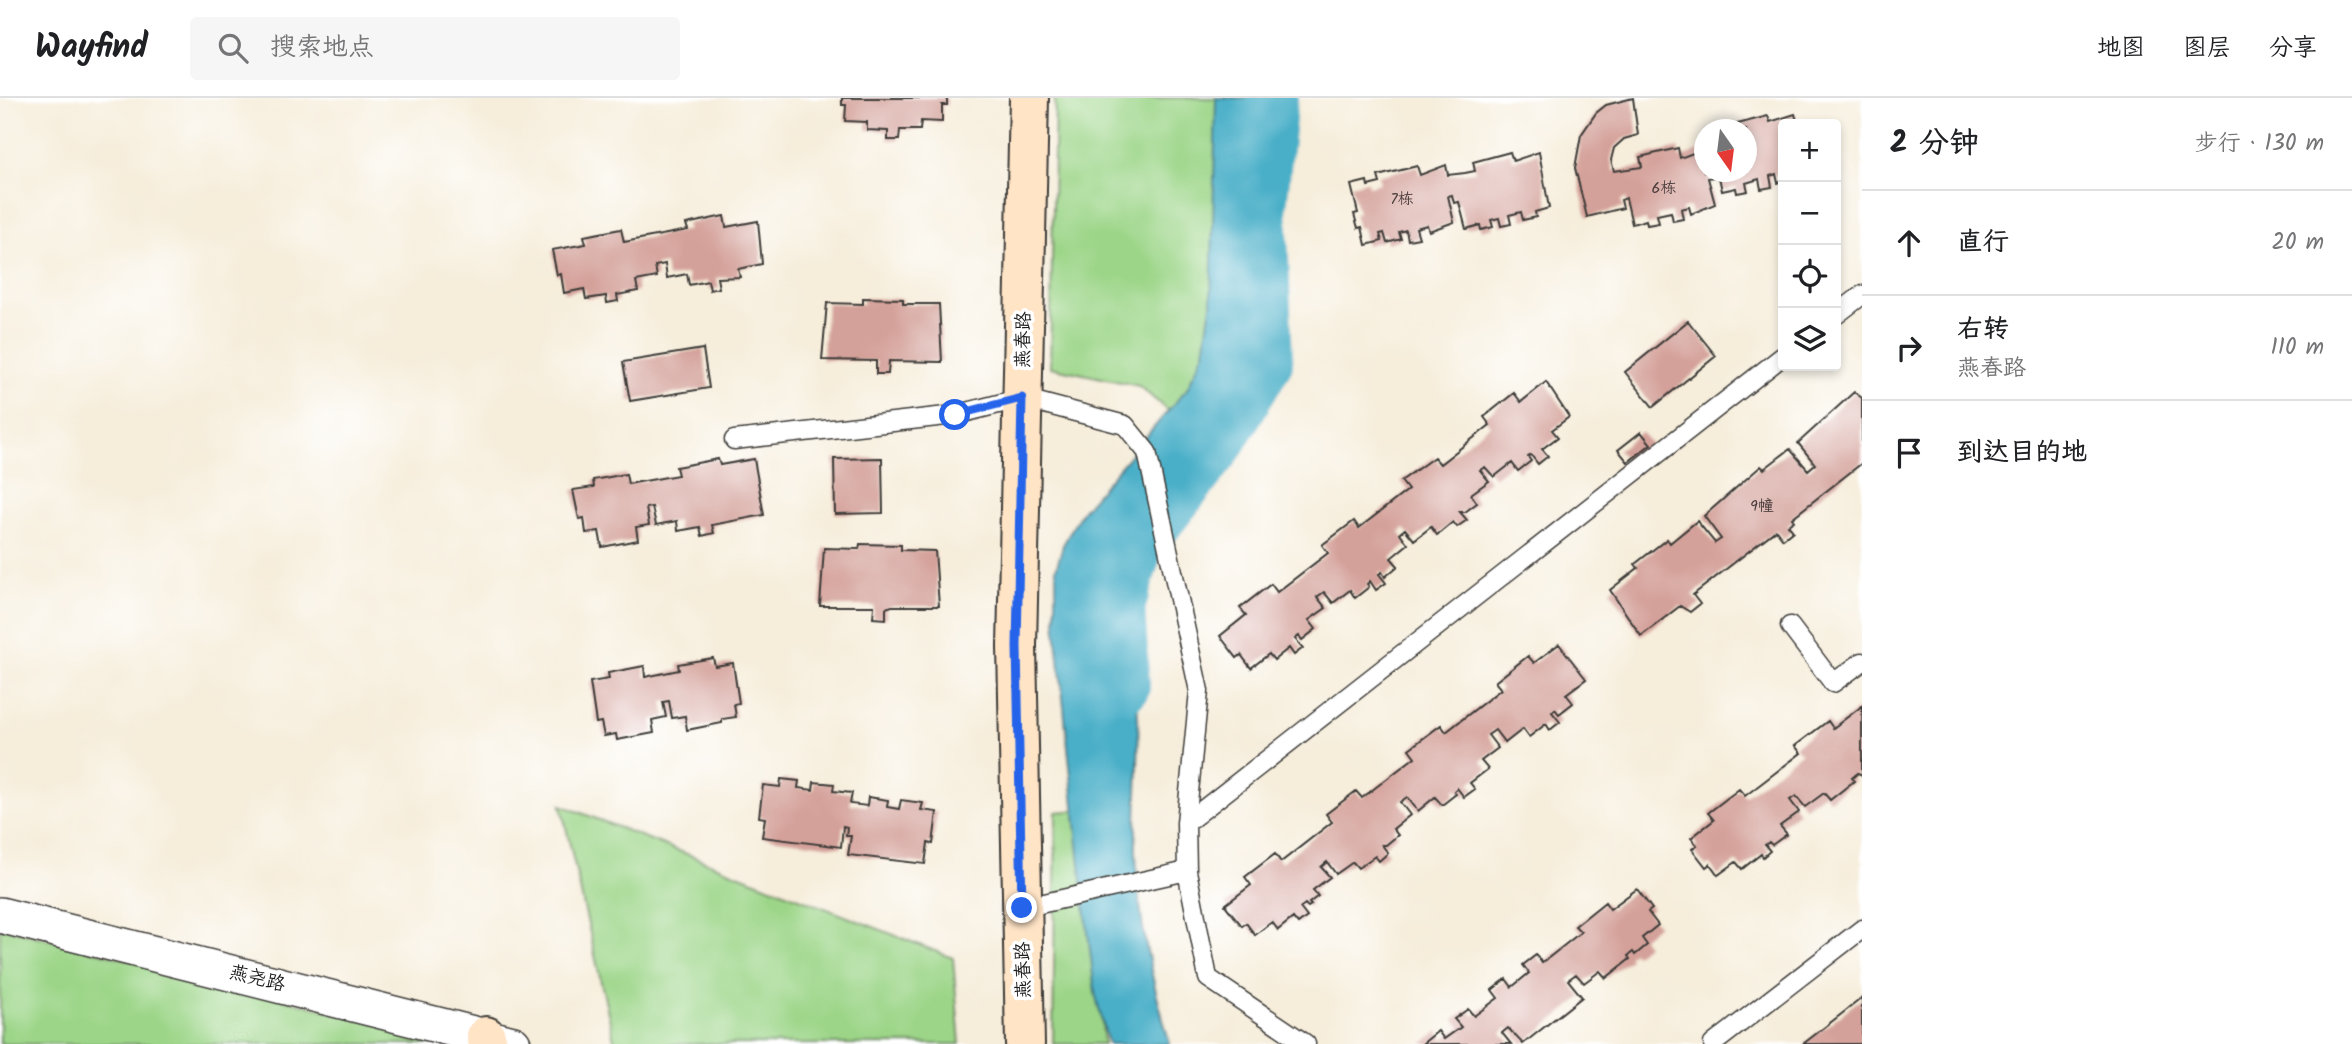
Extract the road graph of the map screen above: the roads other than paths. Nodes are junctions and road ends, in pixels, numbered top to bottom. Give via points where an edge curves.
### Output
1 (1029, 98) edge
2 (1862, 295) edge
3 (1841, 312) edge
4 (1778, 360) edge
5 (1022, 398) junction
6 (734, 440) dead end
7 (1790, 626) dead end
8 (1862, 662) edge
9 (1186, 823) junction
10 (1187, 871) junction
11 (1022, 908) junction
12 (0, 915) edge
13 (1862, 929) edge
14 (496, 1041) edge
15 (1026, 1044) edge
16 (1306, 1044) edge
17 (1713, 1044) edge

1 - 5 street, 燕春路
2 - 3 lane
4 - 9 lane
5 - 6 lane via 955,415
5 - 9 lane via 1125,425 1147,452 1199,691
5 - 11 street, 燕春路 via 1017,646
7 - 8 lane via 1833,683
9 - 10 lane
10 - 11 lane
10 - 16 lane via 1208,978
11 - 15 street, 燕春路
12 - 14 street, 燕尧路
13 - 17 lane

